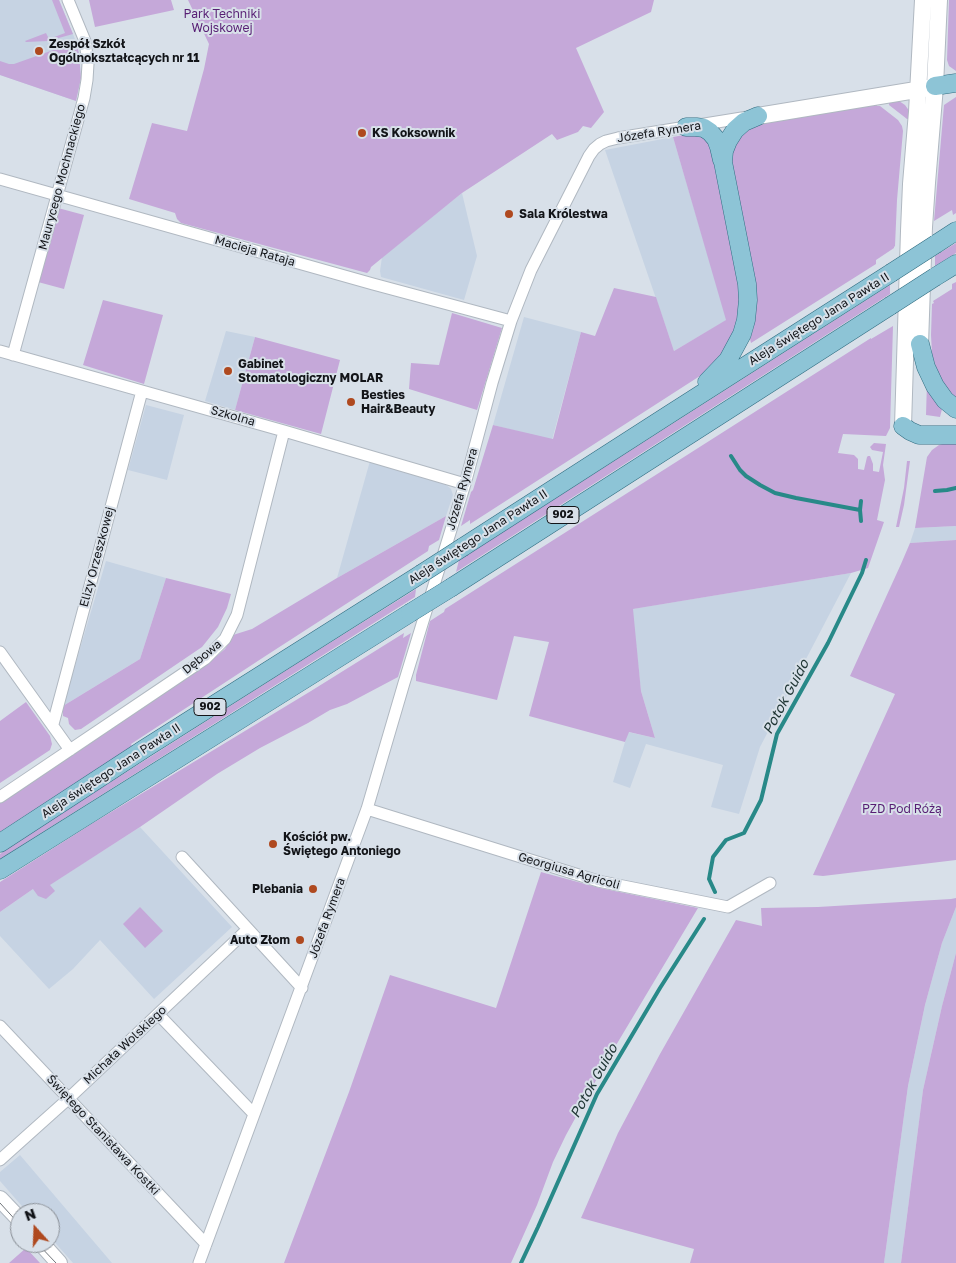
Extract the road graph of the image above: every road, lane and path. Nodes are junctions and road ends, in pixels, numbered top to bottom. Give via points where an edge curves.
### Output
1 (68, 0) edge
2 (923, 0) edge
3 (939, 0) edge
4 (956, 83) edge
5 (927, 88) junction
6 (758, 116) junction
7 (686, 127) junction
8 (723, 162) junction
9 (0, 179) edge
10 (57, 194) junction
11 (956, 231) edge
12 (956, 264) edge
13 (956, 272) edge
14 (936, 276) junction
15 (511, 321) junction
16 (920, 344) joint
17 (0, 351) edge
18 (14, 355) junction
19 (142, 390) junction
20 (956, 409) edge
21 (673, 412) junction
22 (903, 426) joint
23 (284, 431) junction
24 (956, 435) edge
25 (464, 484) junction
26 (0, 652) edge
27 (53, 724) junction
28 (70, 750) junction
29 (0, 797) edge
30 (367, 809) junction
31 (0, 842) edge
32 (182, 857) dead end
33 (0, 870) edge
34 (770, 883) dead end
35 (248, 930) junction
36 (302, 988) junction
37 (158, 1014) junction
38 (0, 1026) edge
39 (68, 1099) junction
40 (254, 1114) junction
41 (0, 1160) edge
42 (0, 1199) edge
43 (10, 1210) edge
44 (206, 1244) junction
45 (50, 1253) edge
46 (59, 1263) edge
47 (199, 1263) edge

1 - 10 street, Maurycego Mochnackiego via 85,41 88,64 84,98
2 - 5 street
3 - 5 street
4 - 5 main road
5 - 6 street, Józefa Rymera
5 - 16 street via 927,183
5 - 22 street via 909,231
6 - 7 street, Józefa Rymera
6 - 8 main road via 735,130 724,150
7 - 8 main road via 704,128 710,132 716,139
7 - 15 street, Józefa Rymera via 618,138 594,149 532,270
8 - 21 main road via 746,284 746,320 728,360
9 - 10 street, Macieja Rataja
10 - 15 street, Macieja Rataja
10 - 18 street, Maurycego Mochnackiego
11 - 21 main road, Aleja świętego Jana Pawła II / 902, bridge
12 - 14 main road, Aleja świętego Jana Pawła II / 902
13 - 14 main road
14 - 33 main road, Aleja świętego Jana Pawła II / 902, bridge via 452,587
15 - 25 street, Józefa Rymera
16 - 20 main road via 935,386
17 - 18 street, Szkolna
18 - 19 street, Szkolna
19 - 23 street, Szkolna
19 - 27 street, Elizy Orzeszkowej
21 - 31 main road, Aleja świętego Jana Pawła II / 902, bridge
22 - 24 main road via 919,435
23 - 25 street, Szkolna
23 - 28 street, Dębowa via 237,615 225,639 205,659
25 - 30 street, Józefa Rymera
26 - 27 street
27 - 28 street
28 - 29 street, Dębowa
30 - 34 street, Georgiusa Agricoli via 598,881 728,907
30 - 36 street, Józefa Rymera
32 - 35 street
35 - 36 street
35 - 37 street, Michała Wolskiego
36 - 40 street, Józefa Rymera
37 - 39 street, Michała Wolskiego
37 - 40 street
38 - 39 street, Świętego Stanisława Kostki
39 - 41 street, Michała Wolskiego
39 - 44 street, Świętego Stanisława Kostki
40 - 44 street, Józefa Rymera
42 - 43 street
44 - 47 street, Józefa Rymera
45 - 46 street

